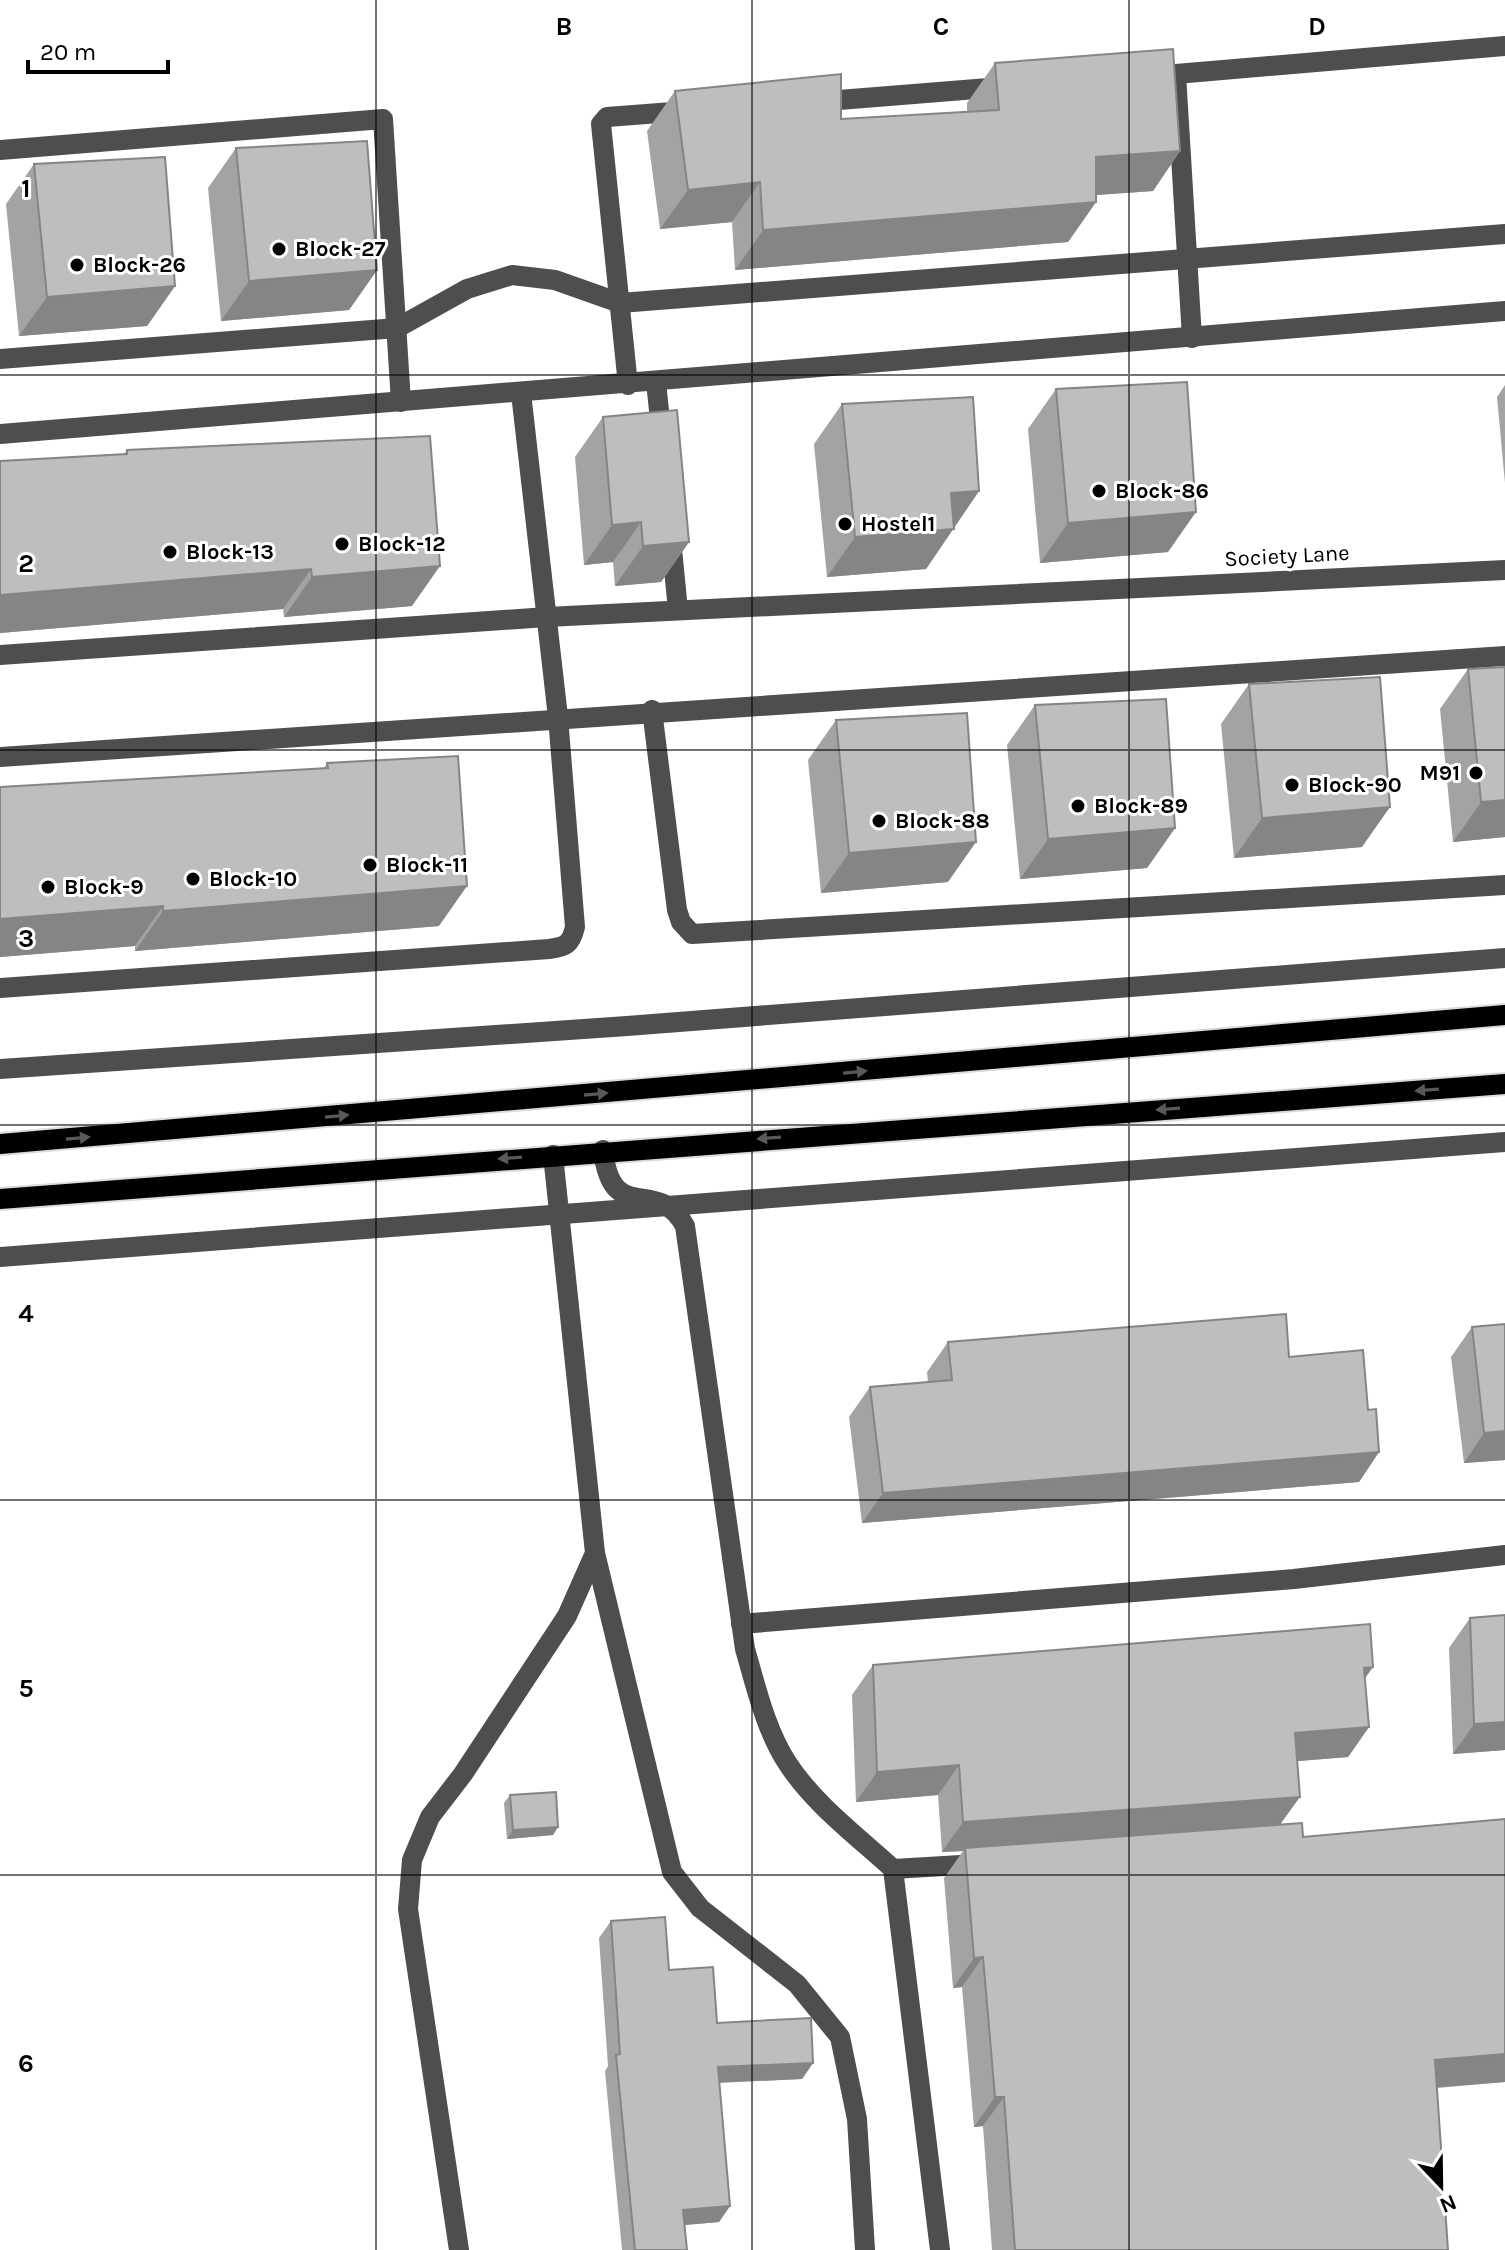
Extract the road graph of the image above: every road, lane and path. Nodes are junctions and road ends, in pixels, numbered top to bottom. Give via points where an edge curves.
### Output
1 (1505, 46) edge
2 (1176, 74) junction
3 (1129, 78) edge
4 (1018, 86) edge
5 (797, 103) edge
6 (702, 110) edge
7 (0, 150) edge
8 (1505, 234) edge
9 (1188, 259) junction
10 (620, 303) junction
11 (1505, 311) edge
12 (397, 328) junction
13 (1192, 338) junction
14 (0, 359) edge
15 (656, 382) junction
16 (628, 385) junction
17 (521, 393) junction
18 (401, 402) junction
19 (0, 434) edge
20 (663, 458) edge
21 (669, 519) edge
22 (1505, 570) edge
23 (678, 610) junction
24 (547, 617) junction
25 (0, 655) edge
26 (1505, 656) edge
27 (652, 710) junction
28 (558, 717) junction
29 (0, 757) edge
30 (1505, 885) edge
31 (1505, 958) edge
32 (0, 988) edge
33 (1505, 1015) edge
34 (0, 1069) edge
35 (1505, 1084) edge
36 (1505, 1142) edge
37 (0, 1144) edge
38 (603, 1150) junction
39 (553, 1155) junction
40 (0, 1199) edge
41 (668, 1205) junction
42 (561, 1213) junction
43 (0, 1257) edge
44 (595, 1553) junction
45 (1505, 1555) edge
46 (741, 1624) junction
47 (992, 1863) edge
48 (893, 1869) junction
49 (459, 2250) edge
50 (865, 2250) edge
51 (940, 2250) edge

1 - 2 street
2 - 3 street
2 - 9 street
4 - 5 street
6 - 10 street via 602,119
7 - 12 street via 383,119
8 - 9 street
9 - 10 street
9 - 13 street
10 - 12 street via 555,280 512,275 467,289
10 - 16 street
11 - 13 street
12 - 14 street
12 - 18 street
13 - 15 street
15 - 16 street
15 - 20 street
16 - 17 street
17 - 18 street
17 - 24 street
18 - 19 street
21 - 23 street
22 - 23 street, Society Lane
23 - 24 street, Society Lane
24 - 25 street, Society Lane
24 - 28 street
26 - 27 street
27 - 28 street
27 - 30 street via 677,910 692,934
28 - 29 street
28 - 32 street via 575,927 566,947
31 - 34 street
37 -> 33 main road
35 -> 38 main road
36 - 41 street
38 - 39 main road
38 - 41 street via 606,1177 618,1192
39 -> 40 main road
39 - 42 street
41 - 42 street
41 - 46 street via 678,1213 688,1241
42 - 43 street
42 - 44 street
44 - 49 street via 567,1616 430,1817 412,1860 408,1909
44 - 50 street via 672,1872 700,1908 797,1984 840,2037 857,2119
45 - 46 street via 1294,1579
46 - 48 street via 764,1712 786,1762 812,1796
47 - 48 street
48 - 51 street

